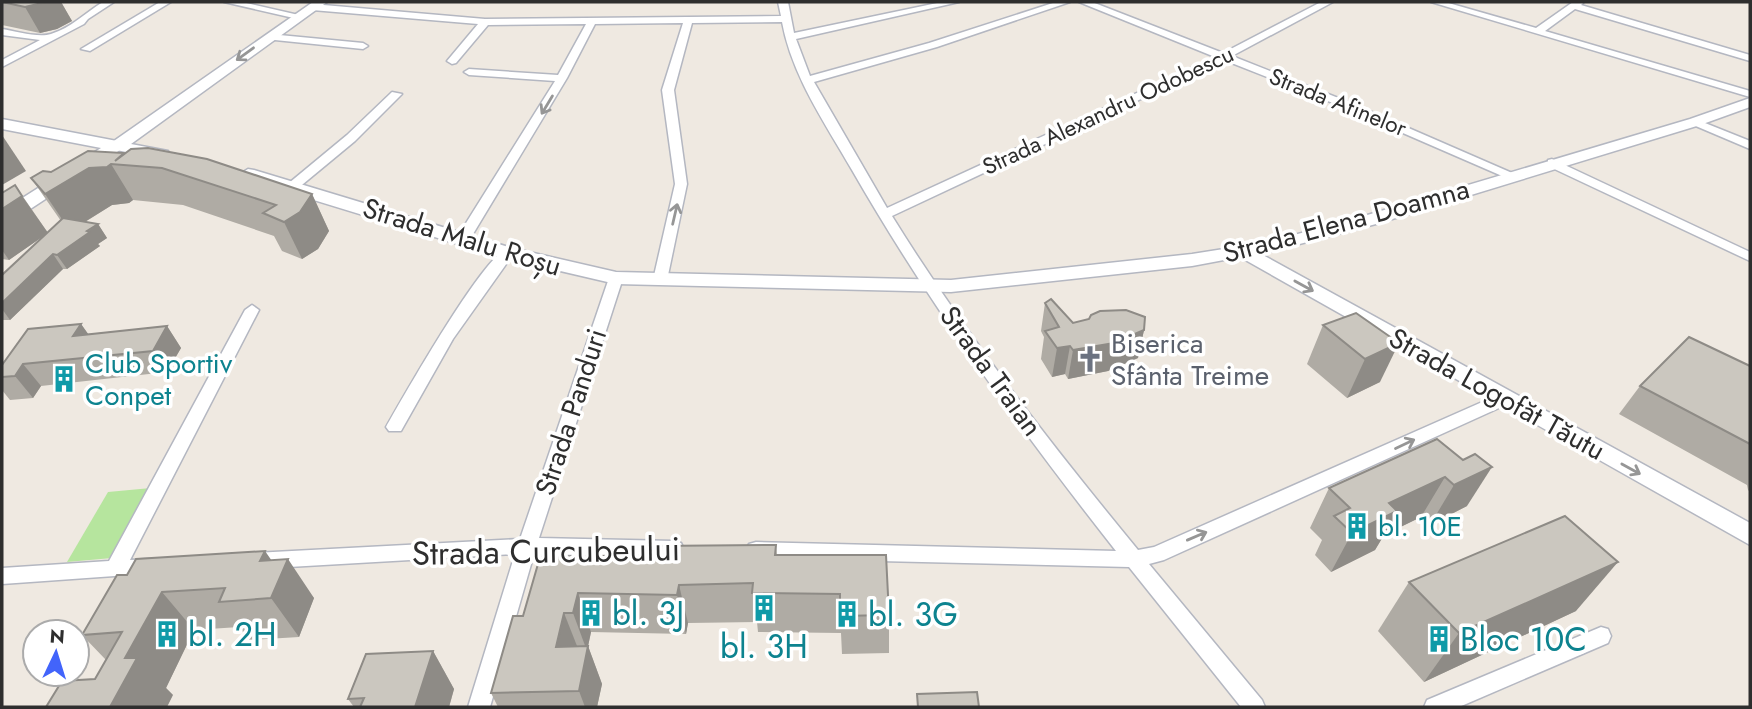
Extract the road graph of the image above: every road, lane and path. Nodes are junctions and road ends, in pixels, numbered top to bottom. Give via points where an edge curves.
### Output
1 (109, 2) edge
2 (166, 2) edge
3 (229, 2) edge
4 (783, 2) edge
5 (954, 2) edge
6 (1065, 2) edge
7 (1084, 2) edge
8 (1328, 2) edge
9 (1436, 2) edge
10 (316, 4) edge
11 (1576, 4) edge
12 (298, 16) junction
13 (785, 19) junction
14 (688, 21) junction
15 (485, 22) junction
16 (591, 23) junction
17 (2, 32) edge
18 (1538, 32) junction
19 (269, 37) junction
20 (790, 37) junction
21 (50, 38) junction
22 (363, 46) dead end
23 (86, 49) dead end
24 (1223, 57) junction
25 (1750, 58) edge
26 (452, 61) dead end
27 (2, 64) edge
28 (469, 72) dead end
29 (562, 78) junction
30 (807, 80) junction
31 (396, 94) dead end
32 (1750, 94) edge
33 (1750, 102) edge
34 (1695, 122) junction
35 (2, 124) edge
36 (1750, 145) edge
37 (117, 146) junction
38 (173, 157) joint
39 (1552, 163) junction
40 (233, 170) edge
41 (1513, 176) junction
42 (56, 185) junction
43 (293, 186) junction
44 (886, 214) junction
45 (2, 219) edge
46 (463, 239) junction
47 (1244, 252) junction
48 (506, 253) junction
49 (1750, 257) edge
50 (616, 278) junction
51 (660, 280) junction
52 (930, 287) junction
53 (252, 310) dead end
54 (1504, 399) junction
55 (395, 427) dead end
56 (1750, 535) edge
57 (527, 546) junction
58 (698, 549) edge
59 (738, 550) edge
60 (1133, 559) junction
61 (236, 562) edge
62 (169, 566) edge
63 (115, 569) junction
64 (2, 576) edge
65 (1601, 636) dead end
66 (479, 707) edge
67 (1254, 707) edge
68 (1434, 707) edge

1 - 21 street
2 - 23 street
3 - 12 street
4 - 13 street, Strada Traian
5 - 20 street
6 - 30 street
7 - 24 street, Strada Afinelor
8 - 24 street, Strada Alexandru Odobescu
9 - 18 street
10 - 12 street
10 - 15 street
11 - 18 street
11 - 25 street
12 - 19 street
13 - 14 street
13 - 20 street, Strada Traian
14 - 16 street
51 -> 14 street via 681,184 669,83
15 - 16 street
15 - 26 street
16 - 29 street
17 - 21 street
18 - 32 street
19 - 22 street
19 -> 37 street
20 - 30 street, Strada Traian
21 - 27 street
24 - 41 street, Strada Afinelor
24 - 44 street, Strada Alexandru Odobescu
28 - 29 street
29 -> 46 street
30 - 44 street, Strada Traian
31 - 43 street
33 - 34 street, Strada Elena Doamna
34 - 36 street
34 - 39 street, Strada Elena Doamna
35 - 37 main road
37 - 38 street
37 - 42 main road
38 - 42 main road via 121,160
39 - 41 street, Strada Elena Doamna
39 - 49 street
40 - 43 street, Strada Malu Roșu
41 - 47 street, Strada Elena Doamna
42 - 45 main road
43 - 46 street, Strada Malu Roșu
44 - 52 street, Strada Traian
46 - 48 street, Strada Malu Roșu
47 - 52 street, Strada Elena Doamna
47 -> 54 street, Strada Logofăt Tăutu
48 - 50 street, Strada Malu Roșu
48 - 55 street via 442,345
50 - 51 street, Strada Malu Roșu
50 - 57 street, Strada Panduri
51 - 52 street, Strada Malu Roșu
52 - 60 street, Strada Traian via 1012,403
53 - 63 street
54 -> 56 street, Strada Logofăt Tăutu
60 -> 54 street via 1157,554
57 - 58 street, Strada Curcubeului
57 - 61 street, Strada Curcubeului
57 - 66 street, Strada Panduri
59 - 60 street
60 - 67 street, Strada Traian
62 - 63 street
63 - 64 street
65 - 68 street

